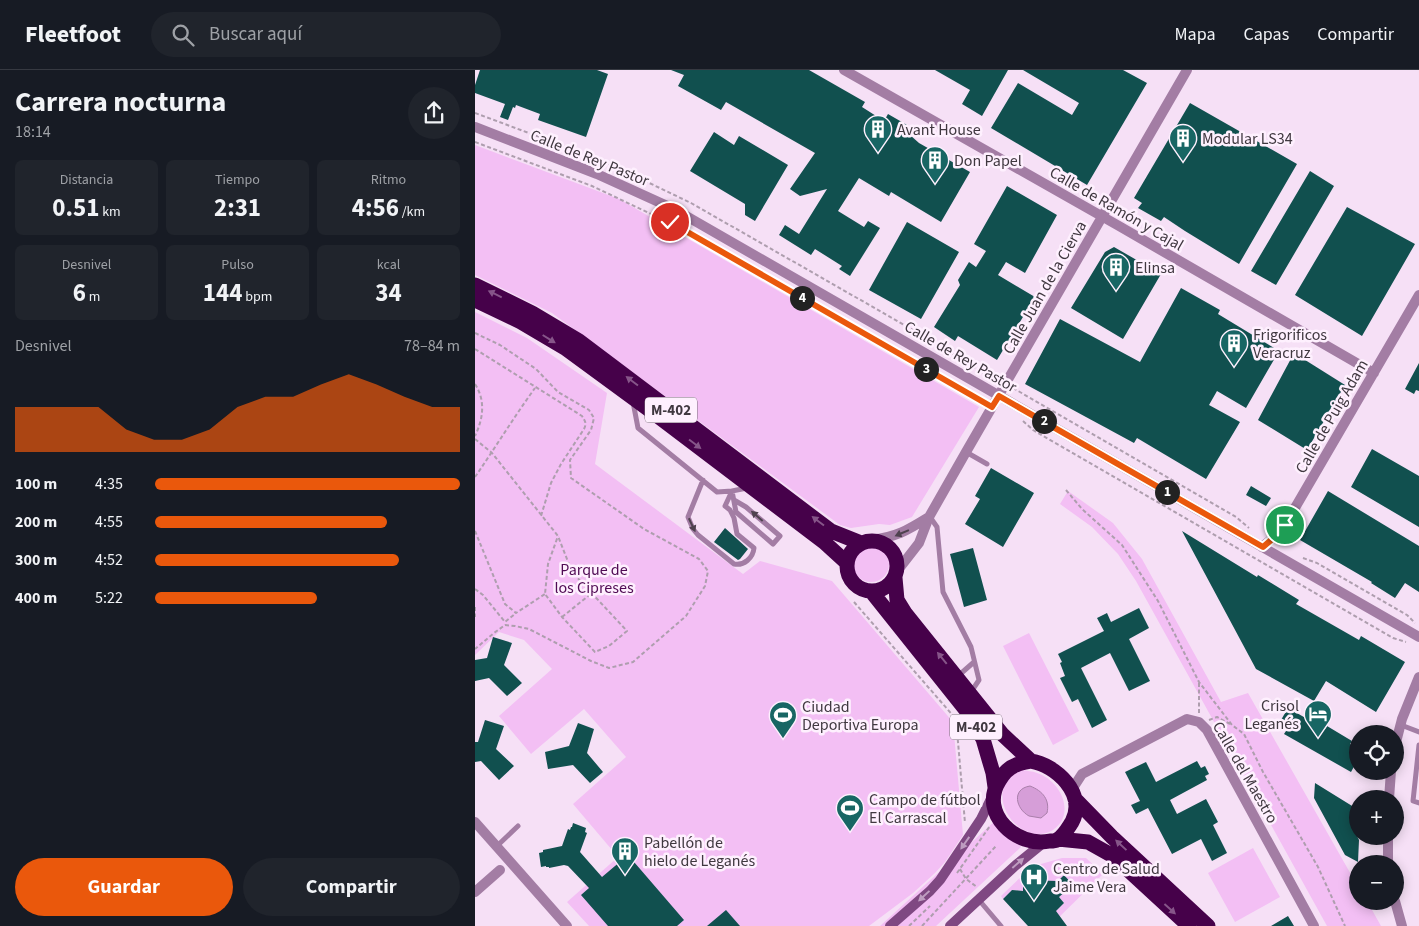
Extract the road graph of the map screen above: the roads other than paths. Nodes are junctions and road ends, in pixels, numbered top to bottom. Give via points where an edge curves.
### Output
1 (844, 70) edge
2 (1187, 70) edge
3 (475, 127) edge
4 (1102, 216) junction
5 (475, 285) edge
6 (1419, 295) edge
7 (475, 300) edge
8 (1373, 373) junction
9 (999, 396) junction
10 (631, 397) junction
11 (966, 452) junction
12 (987, 464) dead end
13 (703, 480) junction
14 (753, 488) junction
15 (731, 490) junction
16 (734, 500) junction
17 (929, 517) junction
18 (866, 541) junction
19 (1263, 547) junction
20 (847, 563) junction
21 (896, 574) junction
22 (871, 591) junction
23 (1415, 640) edge
24 (975, 662) junction
25 (956, 677) junction
26 (1419, 677) edge
27 (970, 694) junction
28 (1400, 725) edge
29 (1404, 726) edge
30 (1419, 732) edge
31 (1419, 745) edge
32 (1031, 761) junction
33 (1057, 773) junction
34 (1082, 774) junction
35 (1417, 777) edge
36 (994, 791) junction
37 (1073, 795) junction
38 (1419, 804) edge
39 (475, 822) edge
40 (518, 826) dead end
41 (1051, 841) junction
42 (497, 846) junction
43 (500, 870) dead end
44 (475, 892) edge
45 (981, 897) junction
46 (1398, 910) edge
47 (564, 925) edge
48 (890, 926) edge
49 (950, 926) edge
50 (1001, 926) edge
51 (1189, 926) edge
52 (1208, 926) edge
53 (1314, 926) edge
54 (1402, 926) edge

1 - 4 street, Calle de Ramón y Cajal
2 - 4 street, Calle Juan de la Cierva
3 - 9 street, Calle de Rey Pastor via 597,174 675,209
4 - 8 street, Calle de Ramón y Cajal
4 - 9 street, Calle Juan de la Cierva
18 -> 5 highway, M-402 via 831,531 579,341
6 - 8 street, Calle de Puig Adam
7 -> 10 highway, M-402 via 565,348
8 - 19 street, Calle de Puig Adam via 1285,525
9 - 11 street, Calle Juan de la Cierva
9 - 19 street, Calle de Rey Pastor
10 - 13 lane via 638,428
10 -> 14 highway, M-402
11 - 12 lane
11 - 17 street, Calle Juan de la Cierva
13 - 15 lane via 717,492
13 -> 15 lane via 689,517 693,529 739,565 744,564 754,548 737,534 734,518 725,506
14 - 15 lane
14 - 20 highway, M-402
15 - 16 lane
16 -> 16 lane via 737,512 773,544 779,536 747,507
17 -> 18 street via 889,538
17 - 21 street, Calle Juan de la Cierva via 919,543
17 - 24 lane via 937,527 943,592 971,647
18 - 20 highway via 854,548
18 - 21 highway, M-402 via 880,541 888,545 897,561
19 - 23 street, Calle de Rey Pastor
20 - 22 highway, M-402 via 850,578 864,590
21 - 22 highway via 889,585
25 -> 21 highway, M-402 via 897,600
22 - 36 highway, M-402 via 967,710 983,739 993,774
24 - 25 lane
24 - 27 lane via 979,680
25 - 27 highway, M-402
26 - 28 street
27 - 32 highway, M-402 via 1002,734
29 - 30 lane
31 - 35 lane
32 - 33 highway, M-402 via 1048,766
32 - 36 highway via 1009,769
33 - 34 street
33 - 37 highway, M-402 via 1066,781
34 - 37 street, Calle del Maestro
34 - 53 street, Calle del Maestro via 1187,718 1199,722 1207,730
35 - 38 lane via 1413,801
36 - 41 highway, M-402 via 994,809 1009,831 1022,839
36 -> 48 main road via 981,819 940,880
37 - 41 highway via 1073,819 1067,830
52 -> 37 highway, M-402 via 1111,837
39 - 42 street
40 - 42 lane
45 -> 41 main road via 1021,860
41 -> 51 highway, M-402 via 1088,842 1107,853
42 - 47 street
43 - 44 street
45 - 49 main road
45 - 50 lane
46 - 54 street

